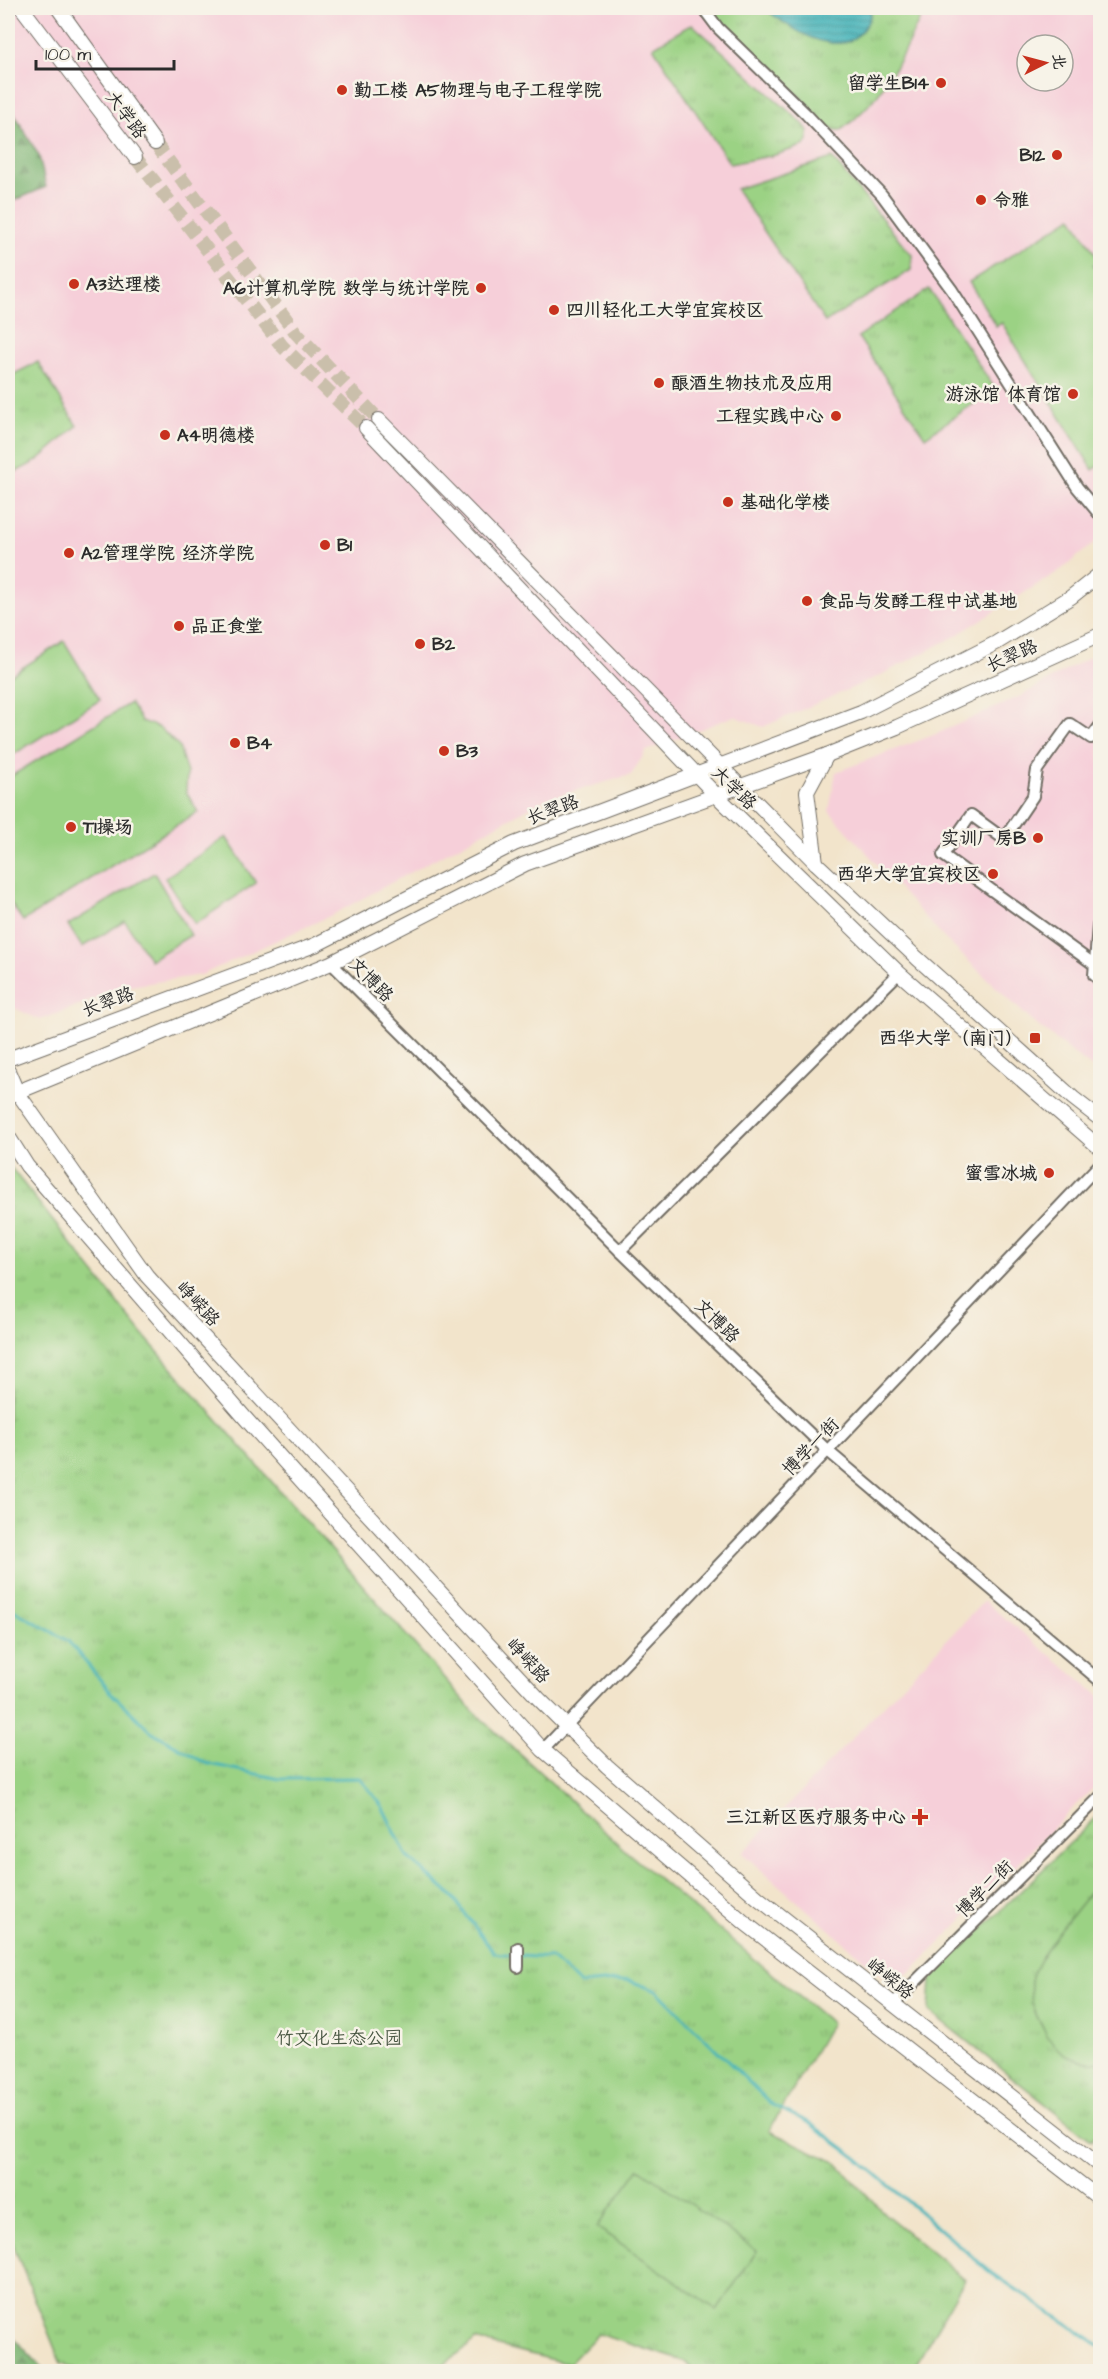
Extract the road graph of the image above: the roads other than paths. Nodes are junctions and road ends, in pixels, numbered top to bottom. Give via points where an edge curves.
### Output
1 (22, 8) edge
2 (58, 8) edge
3 (703, 8) edge
4 (155, 143) tunnel mouth
5 (135, 157) tunnel mouth
6 (379, 420) tunnel mouth
7 (366, 428) tunnel mouth
8 (1101, 515) edge
9 (1101, 574) edge
10 (1101, 635) edge
11 (1101, 726) edge
12 (1091, 738) junction
13 (1101, 746) edge
14 (827, 755) junction
15 (719, 767) junction
16 (696, 776) junction
17 (738, 786) junction
18 (715, 794) junction
19 (816, 863) junction
20 (1101, 922) edge
21 (331, 963) junction
22 (1095, 965) junction
23 (899, 973) junction
24 (1101, 980) edge
25 (8, 1059) edge
26 (8, 1071) edge
27 (12, 1094) edge
28 (1101, 1119) edge
29 (8, 1136) edge
30 (1101, 1148) edge
31 (1101, 1164) edge
32 (620, 1251) junction
33 (829, 1452) junction
34 (1101, 1681) edge
35 (567, 1726) junction
36 (543, 1750) junction
37 (1101, 1797) edge
38 (518, 1948) dead end
39 (518, 1967) dead end
40 (893, 2004) junction
41 (1101, 2166) edge
42 (1101, 2199) edge

1 - 5 main road, 大学路
2 - 4 main road, 大学路
3 - 8 street via 882,195 952,290 1077,487
6 - 15 main road, 大学路
7 - 16 main road, 大学路
9 - 15 main road, 长翠路 via 996,643 872,707
10 - 14 main road, 长翠路
11 - 12 street
12 - 13 street
12 - 22 street via 1070,724 1037,770 1033,796 1004,839 971,816 943,855
14 - 17 main road, 长翠路
14 - 19 main road via 807,792
15 - 16 main road, 长翠路
15 - 17 main road, 大学路
16 - 18 main road, 大学路
16 - 25 main road, 长翠路 via 514,844 315,945
17 - 18 main road, 长翠路
17 - 19 main road, 大学路
18 - 21 main road, 长翠路 via 525,864
18 - 23 main road, 大学路
19 - 28 main road, 大学路 via 917,958
20 - 22 street
21 - 27 main road, 长翠路
21 - 32 street, 文博路
22 - 24 street via 1094,975
23 - 30 main road, 大学路
23 - 32 street
26 - 27 main road, 峥嵘路
27 - 35 main road, 峥嵘路 via 147,1276
29 - 36 main road via 27,1166 246,1419
31 - 33 street, 博学一街
32 - 33 street, 文博路
33 - 34 street, 文博路
33 - 35 street, 博学一街
35 - 36 street, 博学一街
35 - 40 main road, 峥嵘路 via 758,1898
36 - 42 main road via 746,1923
37 - 40 street, 博学二街
38 - 39 street
40 - 41 main road, 峥嵘路

